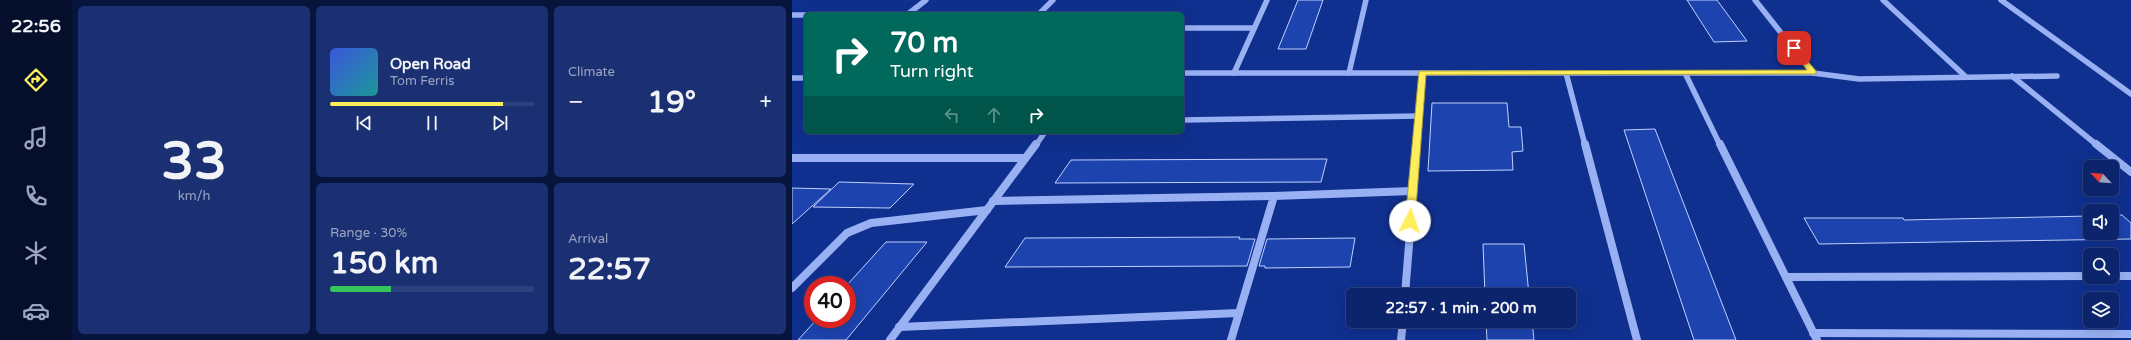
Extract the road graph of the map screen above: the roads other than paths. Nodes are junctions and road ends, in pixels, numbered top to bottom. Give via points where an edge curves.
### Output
1 (926, 0) edge
2 (1053, 0) edge
3 (1267, 0) edge
4 (1366, 0) edge
5 (1755, 0) edge
6 (1883, 0) edge
7 (2002, 0) edge
8 (911, 12) edge
9 (1042, 12) edge
10 (792, 15) edge
11 (804, 15) edge
12 (1184, 28) edge
13 (1254, 28) junction
14 (1184, 73) edge
15 (1234, 73) junction
16 (1349, 73) junction
17 (1422, 73) junction
18 (1566, 73) junction
19 (1685, 73) junction
20 (1813, 73) junction
21 (1965, 76) junction
22 (2012, 76) junction
23 (2057, 76) dead end
24 (792, 78) edge
25 (804, 78) edge
26 (2131, 94) edge
27 (1419, 116) junction
28 (1184, 120) edge
29 (1044, 134) edge
30 (792, 158) edge
31 (1026, 158) junction
32 (2131, 172) edge
33 (1412, 191) junction
34 (1274, 196) junction
35 (993, 200) junction
36 (987, 210) junction
37 (2083, 276) edge
38 (2119, 276) edge
39 (2131, 276) edge
40 (1786, 277) junction
41 (792, 288) edge
42 (1405, 288) edge
43 (1239, 313) junction
44 (898, 327) junction
45 (1402, 328) edge
46 (2131, 334) edge
47 (1815, 336) edge
48 (890, 340) edge
49 (1231, 340) edge
50 (1401, 340) edge
51 (1637, 340) edge

1 - 8 street
2 - 9 street
3 - 13 street
4 - 16 street
5 - 20 street
6 - 21 street
7 - 26 street
10 - 11 street
12 - 13 street
13 - 15 street
14 - 15 street
15 - 16 street
16 - 17 street
17 - 18 street
17 - 27 street
18 - 19 street
18 - 51 street
19 - 20 street
19 - 40 street
20 - 21 street via 1859,79 1932,79
21 - 22 street
22 - 23 street
22 - 32 street
24 - 25 street
27 - 28 street
27 - 33 street
29 - 31 street
30 - 31 street
31 - 35 street
33 - 34 street
33 - 42 street
34 - 35 street
34 - 43 street
35 - 36 street
36 - 41 street via 871,223 847,233
36 - 44 street
37 - 40 street
38 - 39 street
40 - 47 street
43 - 44 street
43 - 49 street
44 - 48 street
45 - 50 street
46 - 47 street

